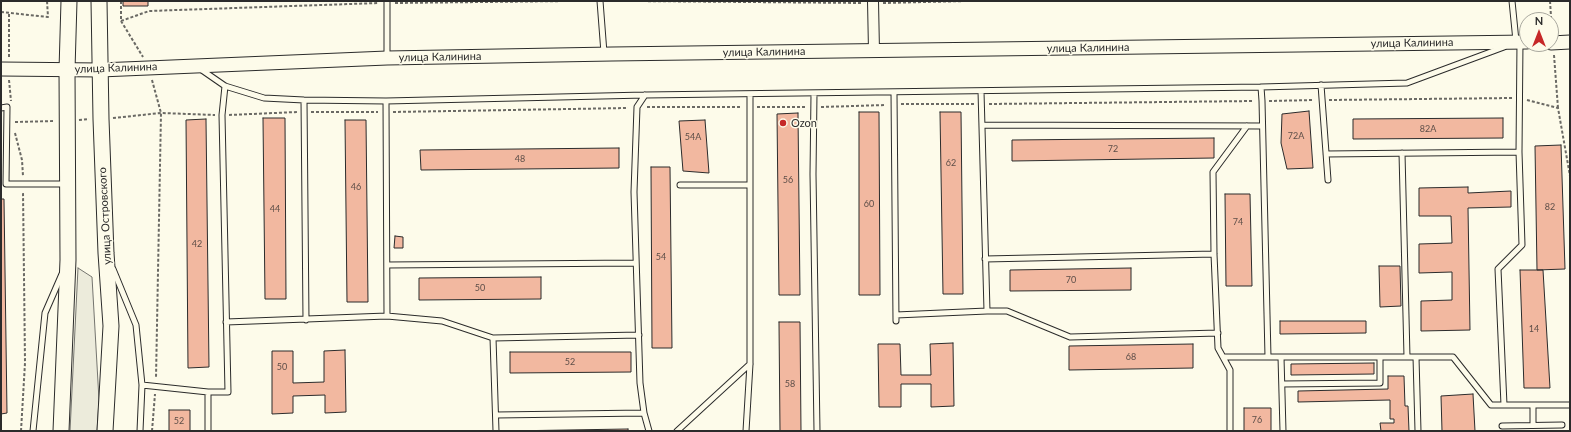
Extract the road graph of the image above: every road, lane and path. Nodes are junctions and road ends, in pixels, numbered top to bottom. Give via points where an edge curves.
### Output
1 (48, 1) edge
2 (69, 1) edge
3 (99, 1) edge
4 (121, 1) edge
5 (570, 1) edge
6 (600, 1) edge
7 (633, 1) edge
8 (968, 1) edge
9 (1512, 1) edge
10 (387, 2) edge
11 (873, 2) edge
12 (1, 12) edge
13 (1519, 33) edge
14 (1519, 42) edge
15 (1570, 42) edge
16 (1519, 43) edge
17 (1559, 43) edge
18 (874, 50) junction
19 (1521, 52) edge
20 (604, 54) junction
21 (387, 58) junction
22 (194, 65) junction
23 (1, 69) edge
24 (67, 70) junction
25 (100, 70) junction
26 (1321, 85) junction
27 (225, 86) junction
28 (1260, 87) junction
29 (981, 91) junction
30 (894, 92) junction
31 (750, 94) junction
32 (814, 94) junction
33 (645, 95) junction
34 (304, 100) junction
35 (386, 100) junction
36 (1, 108) edge
37 (161, 113) dead end
38 (12, 122) dead end
39 (983, 125) junction
40 (1247, 126) junction
41 (1262, 126) junction
42 (1519, 152) junction
43 (1402, 153) junction
44 (1326, 154) junction
45 (4, 180) edge
46 (1328, 180) dead end
47 (23, 184) junction
48 (67, 184) junction
49 (680, 185) dead end
50 (750, 185) junction
51 (106, 252) junction
52 (1214, 254) junction
53 (985, 259) junction
54 (68, 260) junction
55 (636, 263) junction
56 (387, 265) junction
57 (987, 311) junction
58 (896, 315) junction
59 (387, 316) junction
60 (306, 320) junction
61 (896, 321) dead end
62 (226, 322) junction
63 (1218, 334) junction
64 (639, 335) junction
65 (493, 338) junction
66 (1223, 357) junction
67 (1268, 357) junction
68 (1281, 357) junction
69 (1380, 357) junction
70 (1407, 357) junction
71 (1416, 357) junction
72 (750, 364) junction
73 (1282, 384) junction
74 (142, 385) junction
75 (156, 386) junction
76 (208, 392) junction
77 (1504, 405) junction
78 (1533, 405) junction
79 (1570, 405) edge
80 (644, 413) junction
81 (496, 415) junction
82 (1562, 425) dead end
83 (1502, 426) dead end
84 (1533, 426) junction
85 (21, 431) edge
86 (33, 431) edge
87 (61, 431) edge
88 (105, 431) edge
89 (140, 431) edge
90 (152, 431) edge
91 (208, 431) edge
92 (496, 431) edge
93 (649, 431) edge
94 (677, 431) edge
95 (746, 431) edge
96 (817, 431) edge
97 (1230, 431) edge
98 (1283, 431) edge
99 (1418, 431) edge

1 - 12 path via 48,17
2 - 24 main road
3 - 25 main road, улица Островского
4 - 10 path via 121,20 149,11
5 - 10 path
6 - 20 lane
7 - 11 path
8 - 11 path
9 - 13 lane
10 - 21 lane
11 - 18 street
14 - 18 street, улица Калинина
15 - 17 street
16 - 26 lane via 1407,83
18 - 20 street, улица Калинина
19 - 42 lane
20 - 21 street, улица Калинина
21 - 22 street, улица Калинина
22 - 25 street, улица Калинина
22 - 27 lane
23 - 24 street, улица Калинина
24 - 25 street, улица Калинина
24 - 48 main road
25 - 51 main road, улица Островского
26 - 28 lane
26 - 44 lane
27 - 34 lane via 264,98
27 - 62 lane via 222,115
28 - 29 lane
28 - 41 lane
29 - 30 lane
29 - 39 lane
30 - 32 lane
30 - 58 lane
31 - 32 lane
31 - 33 lane
31 - 50 lane
32 - 96 lane
33 - 35 lane
33 - 55 lane via 638,107 634,192
34 - 35 lane
34 - 60 lane
35 - 56 lane
36 - 45 lane via 7,107
37 - 75 path
38 - 47 path via 22,160
39 - 40 lane
39 - 53 lane
40 - 41 lane
40 - 52 lane via 1212,172
41 - 67 lane
42 - 43 lane
42 - 77 lane via 1522,245 1498,269
43 - 44 lane
43 - 70 lane
44 - 46 lane
45 - 47 lane via 6,184
47 - 48 lane
47 - 85 path via 25,363
48 - 54 main road
49 - 50 lane
50 - 72 lane
51 - 74 lane via 136,325
51 - 88 main road, улица Островского via 111,326
52 - 53 lane
52 - 63 lane
53 - 57 lane
54 - 86 lane via 45,313
54 - 87 main road
55 - 56 lane
55 - 64 lane
56 - 59 lane
57 - 58 lane
57 - 63 lane via 1007,311 1070,336
58 - 61 lane
59 - 60 lane
59 - 65 lane via 442,321
60 - 62 lane
62 - 76 lane via 228,392
63 - 66 lane via 1218,348
64 - 65 lane
64 - 80 lane via 640,383
65 - 81 lane
66 - 67 lane
66 - 97 lane via 1230,370
67 - 68 lane
68 - 69 lane
68 - 73 lane
69 - 70 lane
69 - 73 lane via 1380,383
70 - 71 lane
71 - 77 lane via 1453,357 1491,405
71 - 99 lane
72 - 94 lane
72 - 95 lane
73 - 98 lane
74 - 75 lane
74 - 89 lane
75 - 76 lane
75 - 90 path
76 - 91 lane
77 - 78 lane
78 - 79 lane
78 - 84 lane
80 - 81 lane
80 - 93 lane
81 - 92 lane
82 - 84 lane
83 - 84 lane

